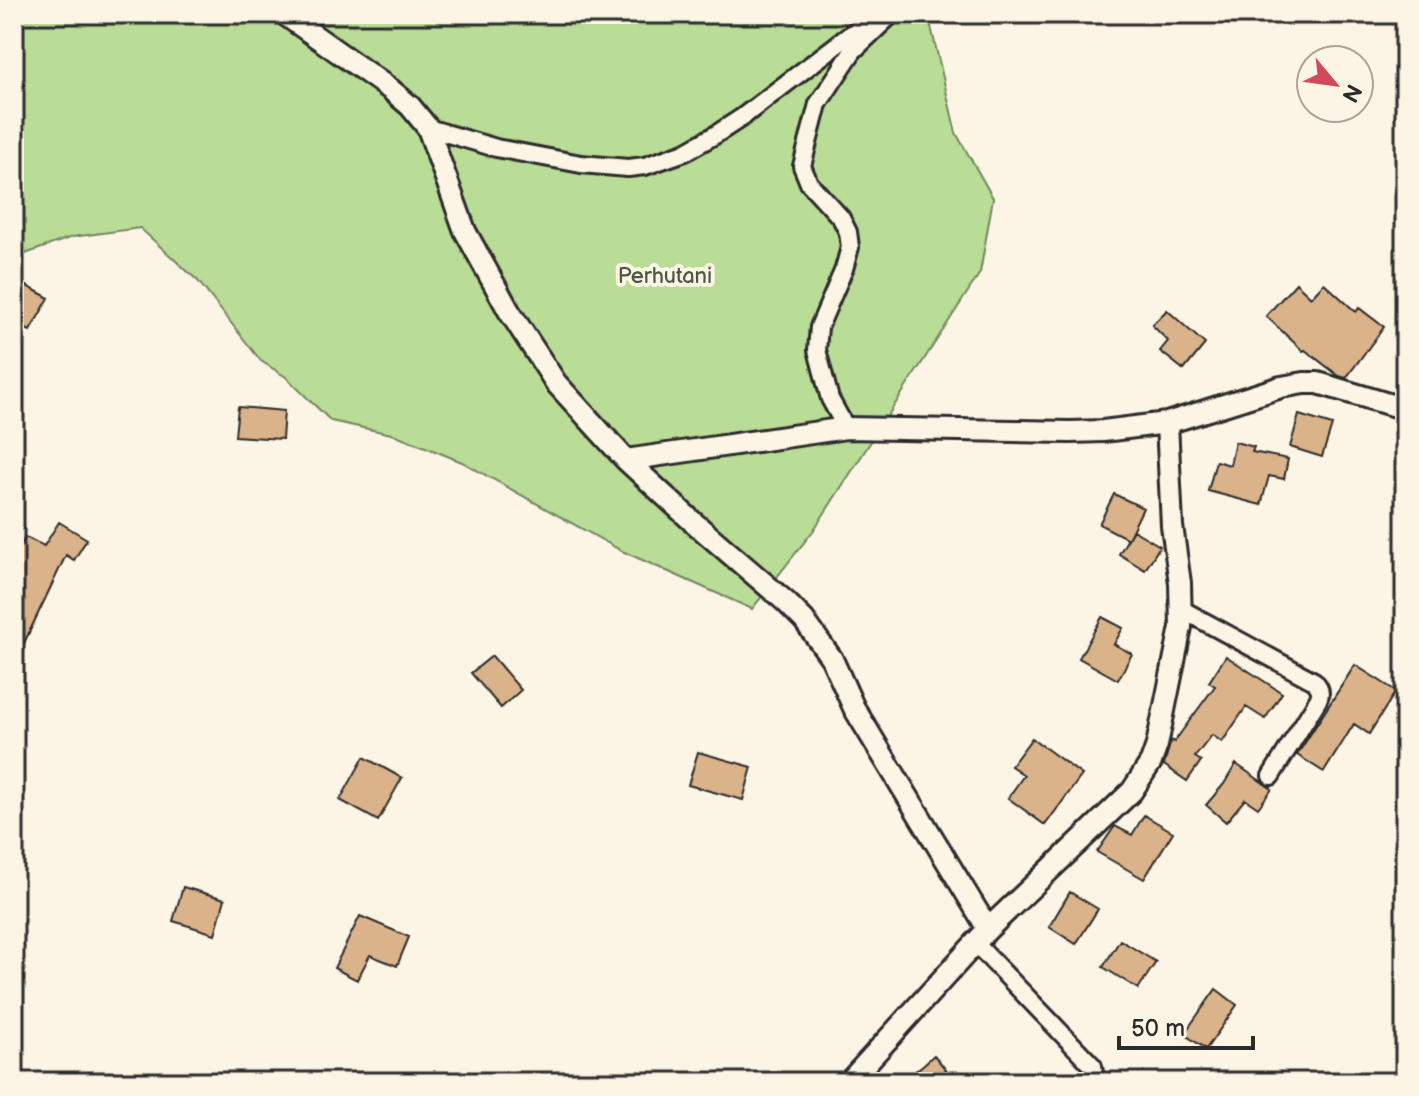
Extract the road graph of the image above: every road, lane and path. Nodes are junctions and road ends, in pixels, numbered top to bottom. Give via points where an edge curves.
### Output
1 (284, 14) edge
2 (877, 14) edge
3 (892, 14) edge
4 (428, 128) junction
5 (1405, 409) edge
6 (1167, 423) junction
7 (846, 428) junction
8 (626, 460) junction
9 (1181, 609) junction
10 (1271, 776) dead end
11 (982, 936) junction
12 (849, 1082) edge
13 (1086, 1082) edge

1 - 4 street via 390,89
2 - 4 street via 741,118 685,152 645,166 581,164
3 - 7 street via 853,51 818,104 802,166 848,232 850,247 819,327 817,350 830,399
4 - 8 street via 465,231 509,311 556,383
5 - 6 street via 1304,383
6 - 7 street via 1070,432
6 - 9 street
7 - 8 street
8 - 11 street via 786,602 818,639
9 - 10 street via 1318,685 1318,700
9 - 11 street via 1157,745 1142,778
11 - 12 street
11 - 13 street via 1093,1066

